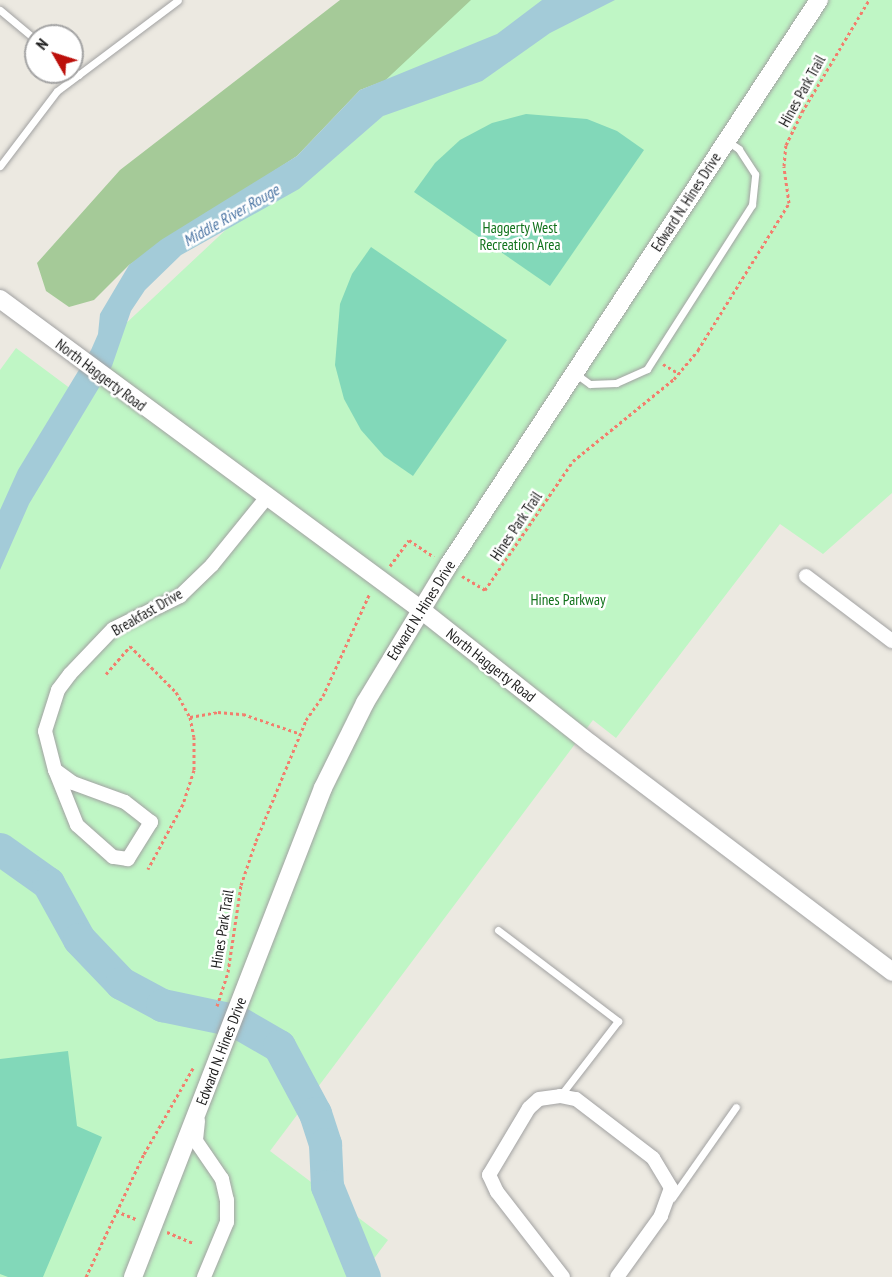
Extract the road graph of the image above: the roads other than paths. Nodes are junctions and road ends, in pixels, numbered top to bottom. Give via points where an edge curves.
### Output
1 (178, 0) edge
2 (819, 0) edge
3 (0, 10) edge
4 (24, 30) edge
5 (84, 71) edge
6 (67, 84) edge
7 (726, 141) junction
8 (0, 166) edge
9 (0, 299) edge
10 (574, 373) junction
11 (267, 497) junction
12 (806, 576) dead end
13 (420, 609) junction
14 (892, 640) edge
15 (55, 770) junction
16 (498, 930) dead end
17 (892, 972) edge
18 (560, 1096) junction
19 (736, 1107) dead end
20 (198, 1110) junction
21 (667, 1204) junction
22 (133, 1277) edge
23 (204, 1277) edge
24 (562, 1277) edge
25 (616, 1277) edge

1 - 5 lane
2 - 7 street, Edward N. Hines Drive
3 - 4 lane
6 - 8 lane via 57,91
7 - 10 street, Edward N. Hines Drive
7 - 10 lane via 739,149 755,174 752,205 655,357 647,369 616,382 590,384
9 - 11 street, North Haggerty Road
10 - 13 street, Edward N. Hines Drive
11 - 13 street, North Haggerty Road
11 - 15 street, Breakfast Drive via 213,566 180,596 113,629 70,674 58,690 45,730
12 - 14 street
13 - 17 street, North Haggerty Road
13 - 20 street, Edward N. Hines Drive via 365,702 323,788
15 - 15 street, Breakfast Drive via 77,825 113,857 128,859 151,822 126,802 73,783
16 - 18 lane via 618,1021
18 - 21 street via 576,1099 653,1158 671,1188
18 - 24 street via 539,1099 529,1108 489,1175 497,1192
19 - 21 lane
20 - 22 street, Edward N. Hines Drive
20 - 23 street via 196,1141 222,1179 227,1200 227,1222
21 - 25 street

